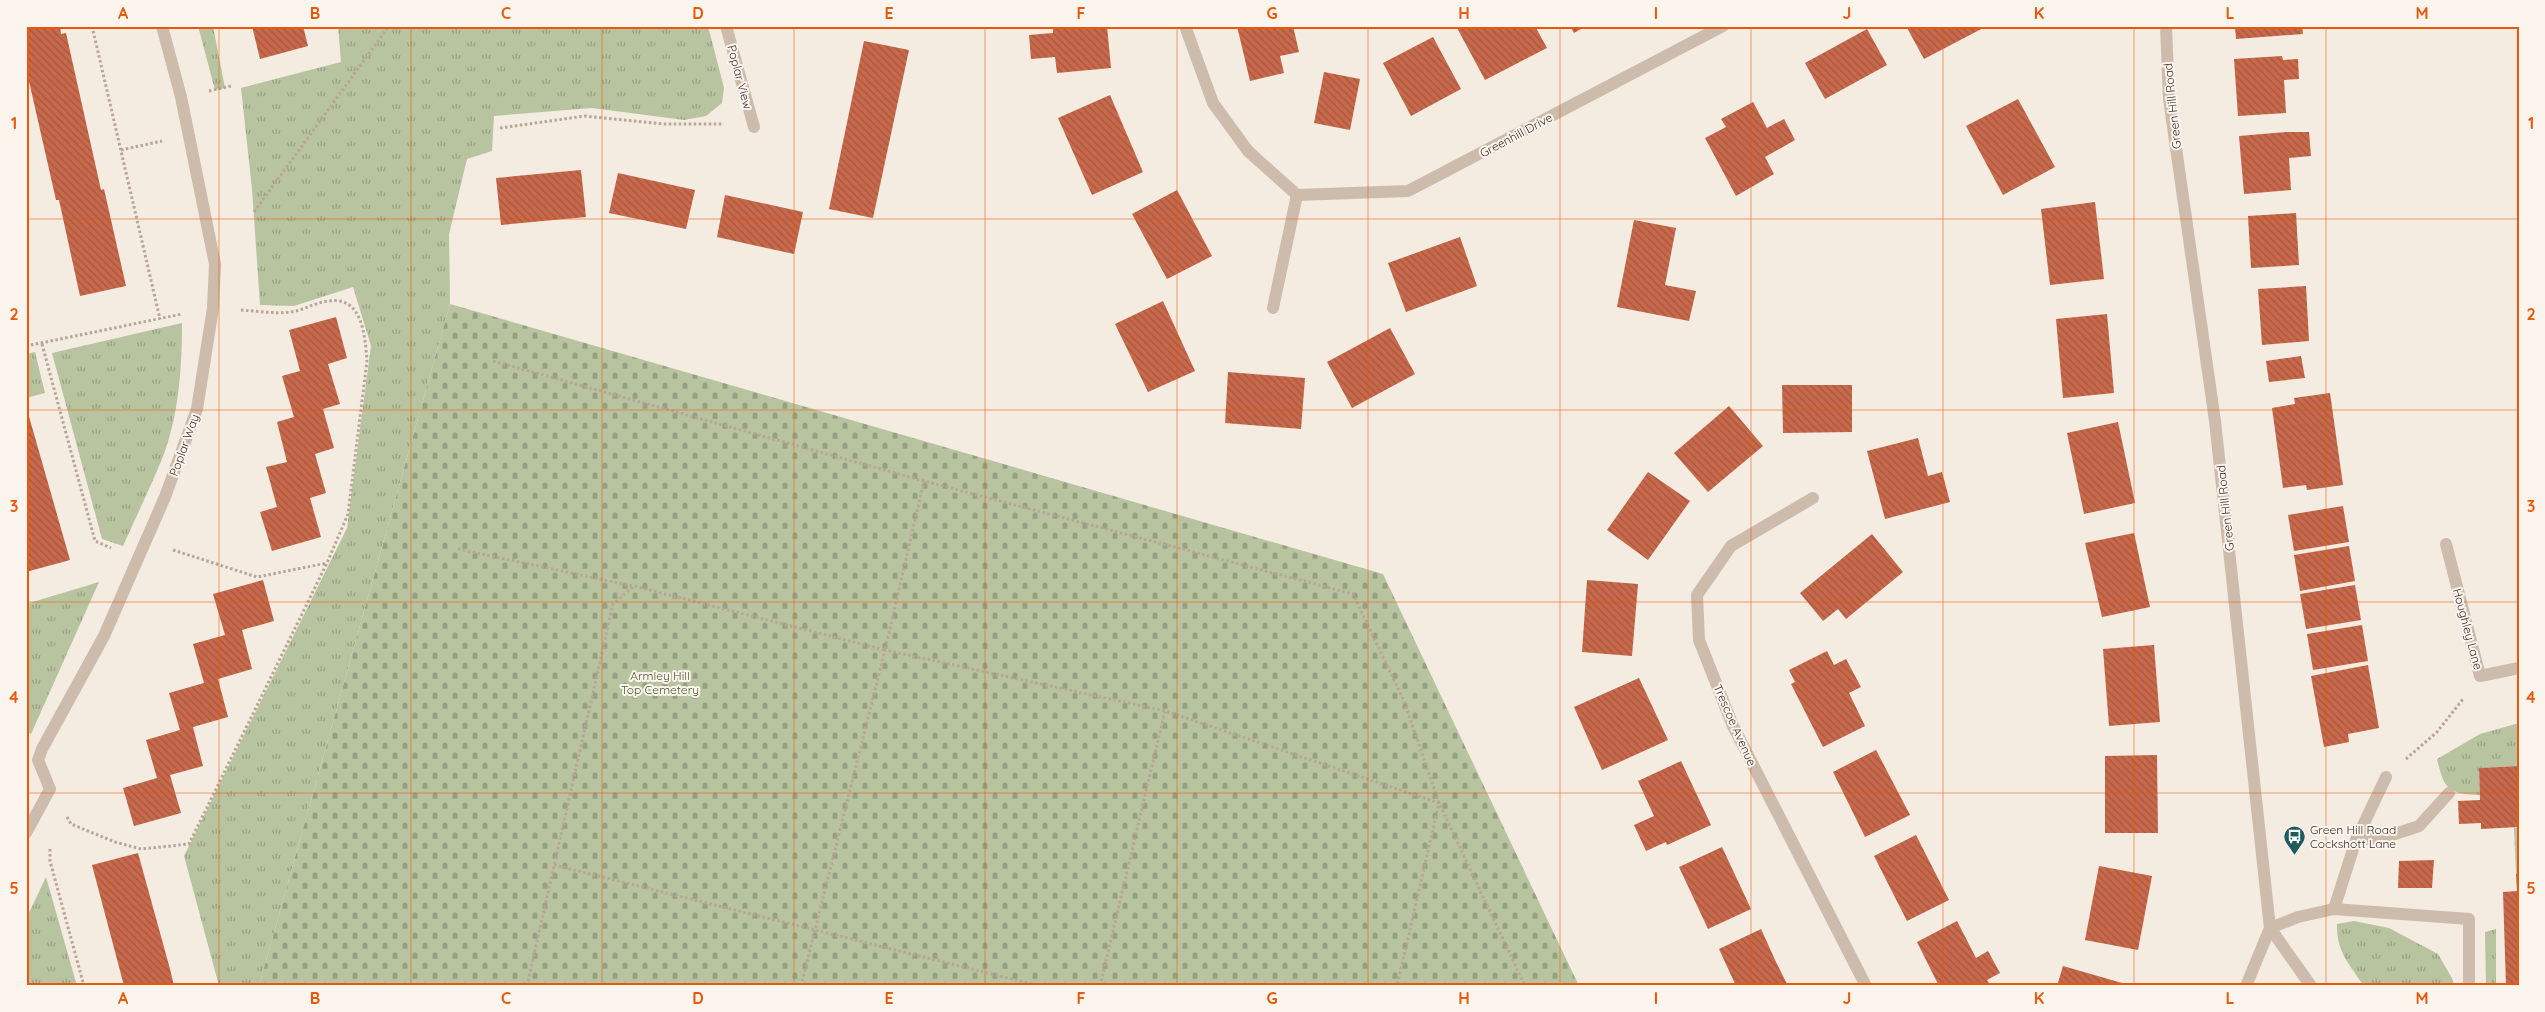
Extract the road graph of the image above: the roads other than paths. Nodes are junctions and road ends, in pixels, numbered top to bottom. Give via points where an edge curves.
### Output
1 (162, 26) edge
2 (726, 26) edge
3 (1185, 26) edge
4 (1723, 26) edge
5 (2166, 26) edge
6 (753, 122) road end
7 (1297, 195) junction
8 (1273, 308) dead end
9 (1813, 498) dead end
10 (2446, 544) dead end
11 (2519, 668) edge
12 (2386, 777) road end
13 (2449, 793) dead end
14 (26, 833) edge
15 (2356, 840) junction
16 (2334, 909) junction
17 (2270, 928) junction
18 (1866, 986) edge
19 (2246, 986) edge
20 (2311, 986) edge
21 (2469, 986) edge

1 - 14 street, Poplar Way via 215,264 213,308 197,408 165,497 104,636 40,754 38,760 50,789
2 - 6 street, Poplar View
3 - 7 street via 1213,103 1248,151
4 - 7 street, Greenhill Drive via 1408,191
5 - 17 street, Green Hill Road via 2169,99 2215,421
7 - 8 street
9 - 18 street, Trescoe Avenue via 1731,546 1697,595 1699,640 1733,726
10 - 11 street, Houghley Lane via 2480,676
12 - 15 street
13 - 15 street via 2419,826 2386,837
15 - 16 street
16 - 17 street via 2298,917
16 - 21 street via 2469,919
17 - 19 street, Green Hill Road
17 - 20 street

